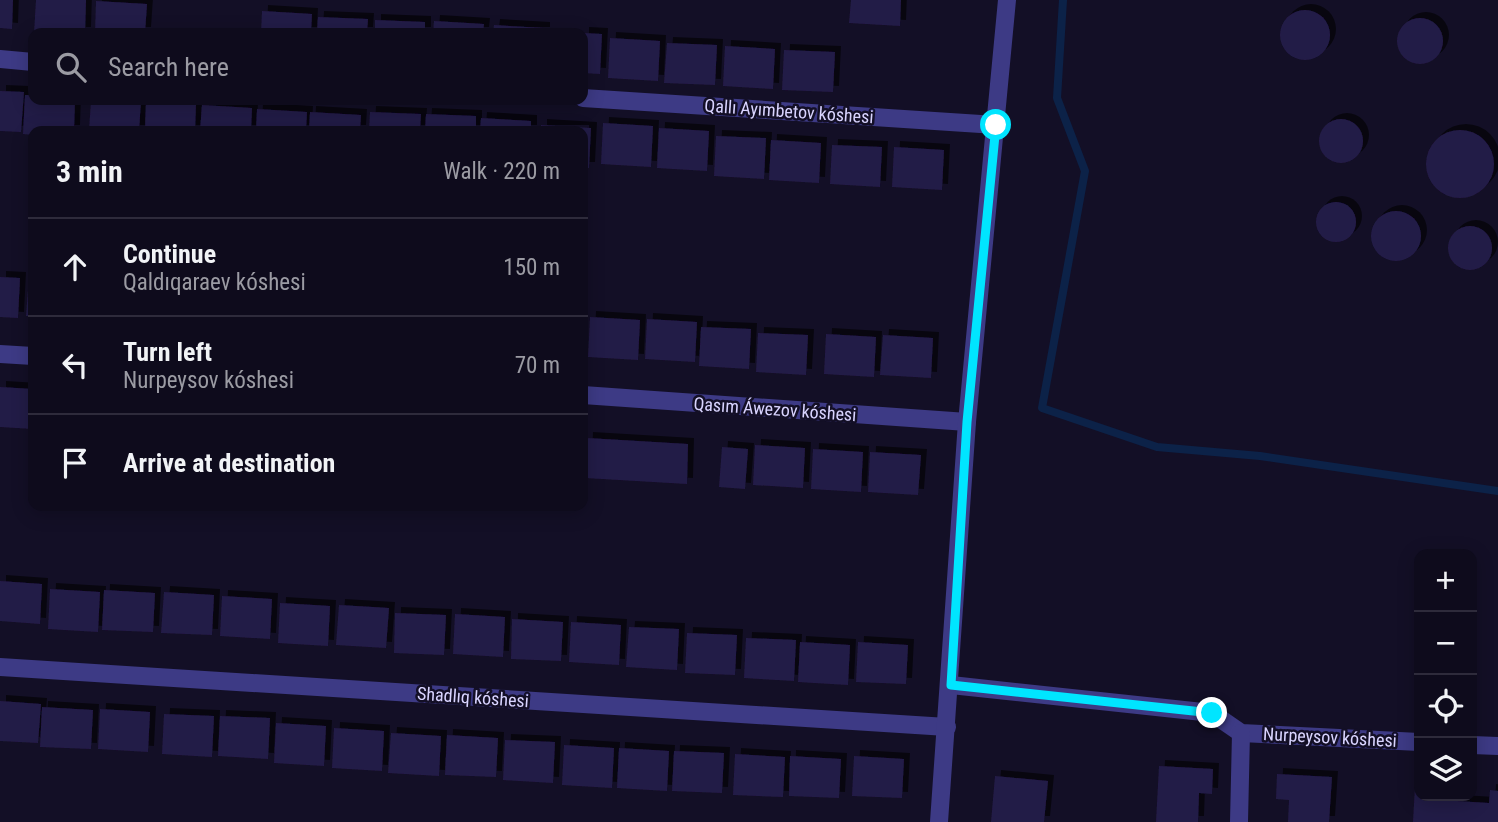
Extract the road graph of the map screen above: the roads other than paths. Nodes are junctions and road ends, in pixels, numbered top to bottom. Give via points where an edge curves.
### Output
1 (1007, 0) edge
2 (0, 60) edge
3 (28, 62) edge
4 (588, 98) edge
5 (996, 125) junction
6 (0, 354) edge
7 (28, 356) edge
8 (588, 395) edge
9 (967, 422) junction
10 (0, 667) edge
11 (951, 685) junction
12 (947, 727) junction
13 (1241, 733) junction
14 (1414, 742) edge
15 (1477, 745) edge
16 (1498, 747) edge
17 (939, 822) edge
18 (1239, 822) edge

1 - 5 street
2 - 3 street
4 - 5 street, Qallı Ayımbetov kóshesi
5 - 9 street
6 - 7 street
8 - 9 street, Qasım Áwezov kóshesi
9 - 11 street
10 - 12 street, Shadlıq kóshesi
11 - 12 street
11 - 13 street, Nurpeysov kóshesi via 1212,713
12 - 17 street
13 - 14 street, Nurpeysov kóshesi
13 - 18 street, Nurpeysov kóshesi
15 - 16 street

